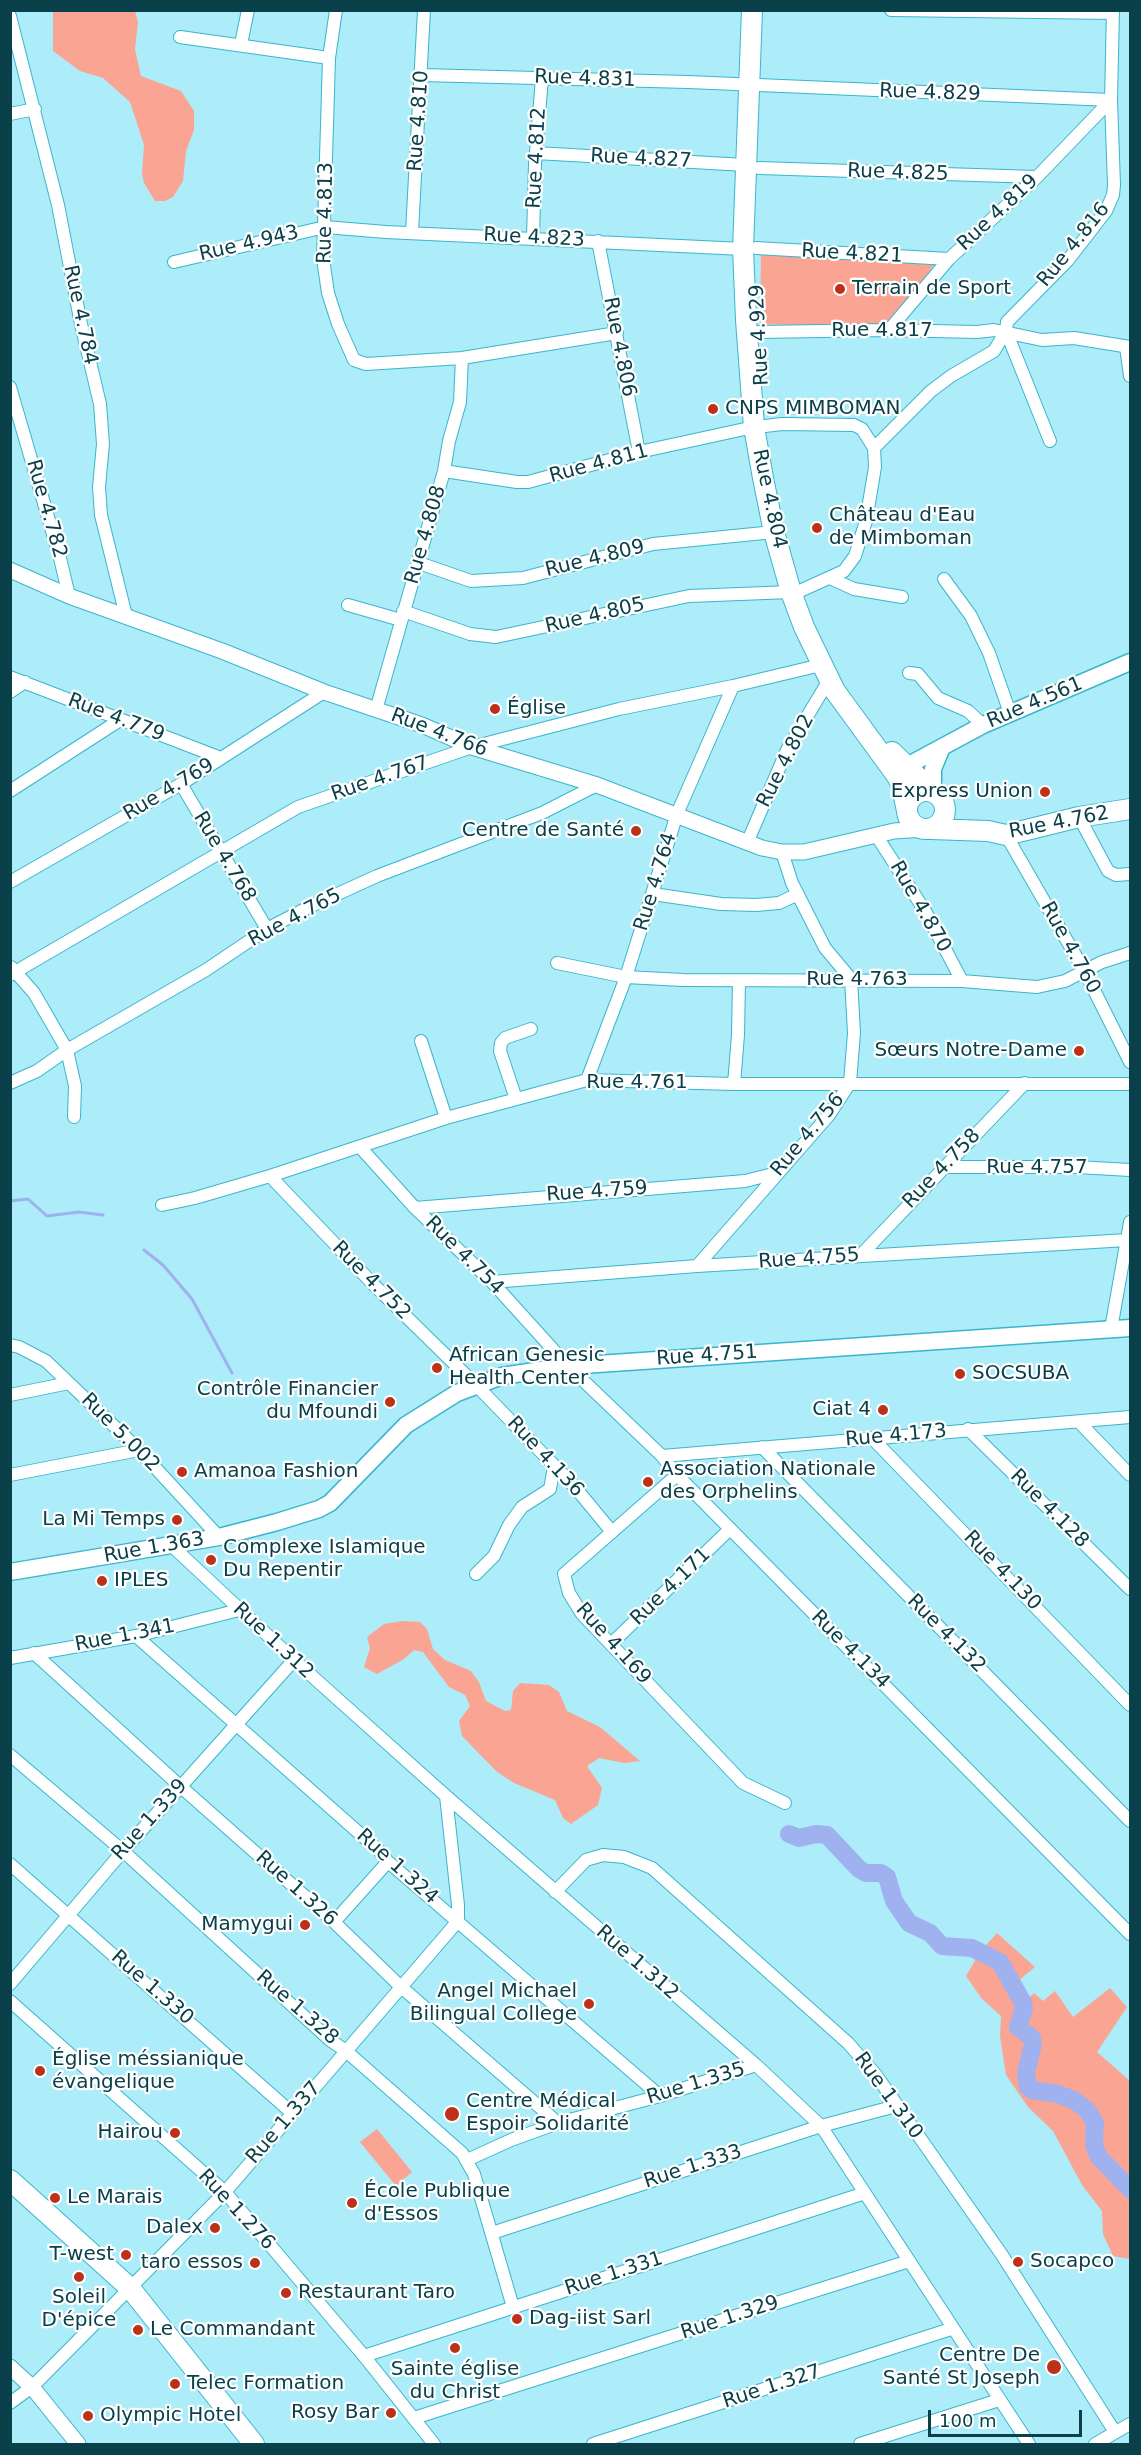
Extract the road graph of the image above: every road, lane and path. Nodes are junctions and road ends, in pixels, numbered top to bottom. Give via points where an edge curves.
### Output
1 (248, 10) edge
2 (336, 10) edge
3 (424, 10) edge
4 (752, 10) edge
5 (763, 10) edge
6 (891, 10) edge
7 (1113, 12) edge
8 (10, 16) edge
9 (180, 37) dead end
10 (241, 44) junction
11 (329, 58) junction
12 (422, 75) junction
13 (542, 78) junction
14 (755, 86) junction
15 (1112, 100) junction
16 (35, 109) junction
17 (10, 114) edge
18 (536, 153) junction
19 (752, 167) junction
20 (1037, 177) junction
21 (325, 227) junction
22 (412, 232) junction
23 (533, 238) junction
24 (598, 241) junction
25 (749, 249) junction
26 (949, 259) junction
27 (174, 262) dead end
28 (889, 330) junction
29 (1006, 331) junction
30 (758, 332) junction
31 (617, 333) junction
32 (1129, 347) edge
33 (462, 358) junction
34 (1131, 376) edge
35 (10, 387) edge
36 (759, 427) junction
37 (1050, 441) dead end
38 (874, 448) junction
39 (639, 452) junction
40 (444, 471) junction
41 (774, 532) junction
42 (419, 563) junction
43 (10, 570) edge
44 (830, 578) junction
45 (944, 579) dead end
46 (796, 591) junction
47 (69, 596) junction
48 (902, 597) dead end
49 (348, 604) dead end
50 (126, 616) junction
51 (402, 616) junction
52 (1131, 662) edge
53 (825, 673) junction
54 (909, 673) dead end
55 (10, 677) edge
56 (26, 682) junction
57 (734, 686) junction
58 (10, 692) edge
59 (324, 692) junction
60 (376, 710) junction
61 (1010, 713) junction
62 (120, 720) junction
63 (983, 724) junction
64 (472, 747) junction
65 (942, 747) junction
66 (221, 758) junction
67 (905, 767) junction
68 (181, 784) junction
69 (597, 785) junction
70 (10, 791) edge
71 (938, 797) junction
72 (1131, 809) edge
73 (907, 811) junction
74 (677, 814) junction
75 (1079, 817) junction
76 (928, 829) junction
77 (997, 833) junction
78 (876, 835) junction
79 (747, 843) junction
80 (220, 850) junction
81 (782, 852) junction
82 (1131, 874) edge
83 (10, 882) edge
84 (653, 894) junction
85 (798, 894) junction
86 (267, 929) junction
87 (1131, 953) edge
88 (557, 963) dead end
89 (12, 971) edge
90 (1085, 972) junction
91 (626, 977) junction
92 (851, 979) junction
93 (739, 981) junction
94 (962, 981) junction
95 (531, 1029) dead end
96 (421, 1041) dead end
97 (67, 1050) junction
98 (1131, 1062) edge
99 (587, 1080) junction
100 (10, 1083) edge
101 (850, 1083) junction
102 (1025, 1083) junction
103 (734, 1084) junction
104 (1131, 1084) edge
105 (516, 1099) junction
106 (74, 1117) dead end
107 (446, 1118) junction
108 (360, 1147) junction
109 (944, 1167) junction
110 (1131, 1170) edge
111 (777, 1173) junction
112 (270, 1176) junction
113 (162, 1205) dead end
114 (415, 1208) junction
115 (1131, 1222) edge
116 (1127, 1240) junction
117 (860, 1256) junction
118 (696, 1266) junction
119 (492, 1282) junction
120 (1131, 1328) edge
121 (1111, 1329) junction
122 (10, 1345) edge
123 (568, 1366) junction
124 (69, 1383) junction
125 (476, 1385) junction
126 (10, 1395) edge
127 (1131, 1417) edge
128 (1079, 1422) junction
129 (968, 1429) junction
130 (872, 1438) junction
131 (762, 1447) junction
132 (139, 1450) junction
133 (662, 1456) junction
134 (554, 1467) junction
135 (10, 1475) edge
136 (677, 1475) junction
137 (1131, 1475) edge
138 (330, 1503) joint
139 (730, 1529) junction
140 (612, 1532) junction
141 (219, 1537) junction
142 (171, 1545) junction
143 (10, 1572) edge
144 (476, 1574) dead end
145 (1131, 1589) edge
146 (239, 1610) junction
147 (136, 1636) junction
148 (611, 1644) junction
149 (34, 1653) junction
150 (10, 1658) edge
151 (294, 1660) junction
152 (1131, 1705) edge
153 (237, 1724) junction
154 (10, 1755) edge
155 (180, 1786) junction
156 (446, 1796) junction
157 (785, 1803) dead end
158 (1131, 1821) edge
159 (123, 1851) junction
160 (386, 1860) junction
161 (10, 1864) edge
162 (555, 1892) junction
163 (68, 1914) junction
164 (458, 1921) junction
165 (334, 1922) junction
166 (1131, 1934) edge
167 (10, 1984) edge
168 (400, 1986) junction
169 (10, 2001) edge
170 (346, 2051) junction
171 (756, 2065) junction
172 (660, 2096) junction
173 (896, 2106) junction
174 (292, 2113) junction
175 (558, 2123) junction
176 (821, 2126) junction
177 (467, 2160) junction
178 (10, 2180) edge
179 (225, 2192) junction
180 (865, 2193) junction
181 (492, 2233) junction
182 (909, 2261) junction
183 (130, 2288) junction
184 (513, 2307) junction
185 (951, 2329) junction
186 (364, 2356) junction
187 (10, 2367) edge
188 (32, 2387) junction
189 (999, 2400) junction
190 (10, 2403) edge
191 (414, 2418) junction
192 (1131, 2424) edge
193 (1115, 2432) junction
194 (78, 2445) edge
195 (254, 2445) edge
196 (434, 2445) edge
197 (593, 2445) edge
198 (860, 2445) edge
199 (1029, 2445) edge
200 (1095, 2445) edge

1 - 10 street
2 - 11 street, Rue 4.813
3 - 12 street, Rue 4.810
4 - 14 main road, Rue 4.804
5 - 14 main road
6 - 7 street
7 - 15 street, Rue 4.816
8 - 16 street, Rue 4.784
9 - 10 street
10 - 11 street
11 - 21 street, Rue 4.813
12 - 13 street, Rue 4.831
12 - 22 street, Rue 4.810
13 - 14 street, Rue 4.831
13 - 18 street, Rue 4.812
14 - 15 street, Rue 4.829
14 - 19 main road, Rue 4.804
15 - 20 street, Rue 4.819
15 - 29 street, Rue 4.816 via 1114,185 1110,204 1068,260 1007,322
16 - 17 street
16 - 50 street, Rue 4.784 via 100,404 100,515
18 - 19 street, Rue 4.827
18 - 23 street, Rue 4.812
19 - 20 street, Rue 4.825
19 - 25 main road, Rue 4.804
20 - 26 street, Rue 4.819
21 - 22 street, Rue 4.823
21 - 27 street, Rue 4.943
21 - 33 street, Rue 4.813 via 323,259 328,293 354,360 366,364
22 - 23 street, Rue 4.823
23 - 24 street, Rue 4.823
24 - 25 street, Rue 4.823
24 - 31 street, Rue 4.806
25 - 26 street, Rue 4.821
25 - 30 main road, Rue 4.929
25 - 36 main road, Rue 4.804 via 746,321
26 - 28 street, Rue 4.819
28 - 29 street, Rue 4.817
28 - 30 street, Rue 4.817
29 - 32 street, Rue 4.817 via 1042,340 1074,338
29 - 37 street
29 - 38 street, Rue 4.816 via 994,351 931,391
30 - 36 main road, Rue 4.929
31 - 33 street, Rue 4.813
31 - 39 street, Rue 4.806
32 - 34 street
33 - 40 street, Rue 4.808 via 460,402
35 - 47 street, Rue 4.782
36 - 38 street, Rue 4.811 via 854,425 862,429
36 - 39 street, Rue 4.811
36 - 41 main road, Rue 4.804
36 - 46 main road, Rue 4.929
38 - 44 street via 875,467 866,521 855,556 844,571
39 - 40 street, Rue 4.811 via 528,482
40 - 42 street, Rue 4.808
41 - 42 street, Rue 4.809 via 653,544 523,578 471,581
41 - 46 main road, Rue 4.804
42 - 51 street, Rue 4.808
43 - 47 street, Rue 4.766
44 - 46 street
44 - 48 street via 854,589
45 - 61 street via 971,616
46 - 51 street, Rue 4.805 via 689,596 496,637
46 - 53 main road, Rue 4.804
46 - 67 main road, Rue 4.929 via 848,694 869,726
47 - 50 street, Rue 4.766
49 - 51 street, Rue 4.805
50 - 59 street, Rue 4.766
51 - 60 street, Rue 4.808
52 - 61 main road, Rue 4.561
53 - 57 street, Rue 4.767
53 - 73 main road, Rue 4.804 via 897,776
53 - 79 street, Rue 4.802
54 - 63 street via 918,674 938,698 968,711
55 - 56 street, Rue 4.779
56 - 58 street
56 - 62 street, Rue 4.779
57 - 64 street, Rue 4.767 via 620,709
57 - 74 street, Rue 4.764
59 - 60 street, Rue 4.766
59 - 66 street, Rue 4.769
60 - 64 street, Rue 4.766
61 - 63 main road, Rue 4.561
62 - 66 street, Rue 4.779
62 - 70 street
63 - 65 main road, Rue 4.561
64 - 69 street, Rue 4.766
64 - 80 street, Rue 4.767 via 298,807
65 - 67 main road, Rue 4.561
65 - 71 main road via 933,769
66 - 68 street, Rue 4.769
67 - 71 main road, Rue 4.929
68 - 80 street, Rue 4.768
68 - 83 street, Rue 4.769
69 - 74 street, Rue 4.766
69 - 86 street, Rue 4.765 via 542,813 377,876
71 - 73 main road via 927,791 915,795
71 - 76 main road via 943,818
71 - 77 main road, Rue 4.929
72 - 75 main road, Rue 4.762
73 - 76 main road via 914,825
73 - 78 street, Rue 4.766
74 - 79 street, Rue 4.766
74 - 84 street, Rue 4.764
75 - 77 main road, Rue 4.762
75 - 82 street via 1108,871
76 - 77 main road, Rue 4.762
76 - 78 street, Rue 4.766
77 - 90 street, Rue 4.760
78 - 81 street, Rue 4.766 via 824,849
78 - 94 street, Rue 4.870 via 925,911
79 - 81 street, Rue 4.766
80 - 86 street, Rue 4.768
80 - 89 street, Rue 4.767
81 - 85 street
84 - 85 street via 756,905 779,903
84 - 91 street, Rue 4.764
85 - 92 street via 825,948
86 - 97 street, Rue 4.765 via 206,970
87 - 90 street, Rue 4.763
88 - 91 street, Rue 4.763
89 - 97 street via 34,993
90 - 94 street, Rue 4.763 via 1037,987
90 - 98 street, Rue 4.760
91 - 93 street, Rue 4.763
91 - 99 street, Rue 4.764
92 - 93 street, Rue 4.763
92 - 94 street, Rue 4.763
92 - 101 street, Rue 4.756 via 854,1033
93 - 103 street
95 - 105 street via 501,1043 500,1051
96 - 107 street
97 - 100 street, Rue 4.765 via 37,1071
97 - 106 street via 75,1086
99 - 103 street, Rue 4.761
99 - 105 street, Rue 4.761
101 - 102 street, Rue 4.761
101 - 103 street, Rue 4.761
101 - 111 street, Rue 4.756 via 829,1115
102 - 104 street, Rue 4.761
102 - 109 street, Rue 4.758
105 - 107 street, Rue 4.761
107 - 108 street, Rue 4.761
108 - 112 street, Rue 4.761
108 - 114 street, Rue 4.754
109 - 110 street, Rue 4.757
109 - 117 street, Rue 4.758
111 - 114 street, Rue 4.759 via 745,1181
111 - 118 street, Rue 4.756
112 - 113 street, Rue 4.761
112 - 125 street, Rue 4.752
114 - 119 street, Rue 4.754
115 - 116 street
116 - 117 street, Rue 4.755
116 - 121 street
117 - 118 street, Rue 4.755
118 - 119 street, Rue 4.755
119 - 123 street, Rue 4.754
120 - 121 main road, Rue 4.751
121 - 123 main road, Rue 4.751
122 - 124 street, Rue 5.002 via 46,1361
123 - 125 main road, Rue 4.751 via 522,1372
123 - 133 street, Rue 4.134
124 - 126 street
124 - 132 street, Rue 5.002
125 - 134 street, Rue 4.136
125 - 138 main road, Rue 4.751 via 406,1425
127 - 128 street, Rue 4.173
128 - 129 street, Rue 4.173
128 - 137 street
129 - 130 street, Rue 4.173
129 - 145 street, Rue 4.128
130 - 131 street, Rue 4.173
130 - 152 street, Rue 4.130
131 - 133 street, Rue 4.173
131 - 158 street, Rue 4.132
132 - 135 street
132 - 141 street, Rue 5.002
133 - 136 street, Rue 4.134
134 - 140 street, Rue 4.136
134 - 144 street via 550,1489 522,1507 494,1556
136 - 139 street, Rue 4.134
136 - 140 street, Rue 4.169
138 - 141 main road, Rue 1.363
139 - 148 street, Rue 4.171
139 - 166 street, Rue 4.134
140 - 148 street, Rue 4.169 via 564,1574 569,1593 582,1614
141 - 142 main road, Rue 1.363
142 - 143 main road, Rue 1.363
142 - 146 street, Rue 1.312
146 - 147 street, Rue 1.341
146 - 151 street, Rue 1.312
147 - 149 street, Rue 1.341
147 - 153 street, Rue 1.324
148 - 157 street, Rue 4.169 via 743,1783
149 - 150 street, Rue 1.341
149 - 155 street, Rue 1.326
151 - 153 street, Rue 1.339
151 - 156 street, Rue 1.312
153 - 155 street, Rue 1.339
153 - 160 street, Rue 1.324 via 384,1854
154 - 159 street, Rue 1.328
155 - 159 street, Rue 1.339
155 - 165 street, Rue 1.326
156 - 162 street, Rue 1.312
156 - 164 street
159 - 163 street, Rue 1.339
159 - 170 street, Rue 1.328
160 - 164 street, Rue 1.324
160 - 165 street via 386,1865
161 - 163 street, Rue 1.330
162 - 171 street, Rue 1.312
162 - 173 street, Rue 1.310 via 586,1860 603,1855 624,1857 652,1868 848,2043
163 - 167 street, Rue 1.339
163 - 174 street, Rue 1.330
164 - 168 street, Rue 1.337
164 - 172 street, Rue 1.324
165 - 168 street, Rue 1.326
168 - 170 street, Rue 1.337
168 - 175 street, Rue 1.326
169 - 179 street, Rue 1.276
170 - 174 street, Rue 1.337
170 - 177 street, Rue 1.328 via 456,2146
171 - 172 street, Rue 1.335
171 - 176 street, Rue 1.312
172 - 175 street, Rue 1.335
173 - 176 street, Rue 1.333
173 - 193 street, Rue 1.310 via 1002,2255
174 - 179 street, Rue 1.337
175 - 177 street, Rue 1.335
176 - 180 street, Rue 1.312
176 - 181 street, Rue 1.333
177 - 181 street, Rue 1.328
178 - 183 main road
179 - 183 street, Rue 1.337
179 - 186 street, Rue 1.276
180 - 182 street, Rue 1.312
180 - 184 street, Rue 1.331
181 - 184 street, Rue 1.328
182 - 185 street, Rue 1.312
182 - 191 street, Rue 1.329
183 - 188 street, Rue 1.337
183 - 195 main road
184 - 186 street, Rue 1.331
185 - 189 street, Rue 1.312
185 - 197 street, Rue 1.327
186 - 191 street, Rue 1.276
187 - 188 street
188 - 190 street, Rue 1.337
188 - 194 street
189 - 198 street
189 - 199 street, Rue 1.312
191 - 196 street, Rue 1.276
192 - 193 street
193 - 200 street

